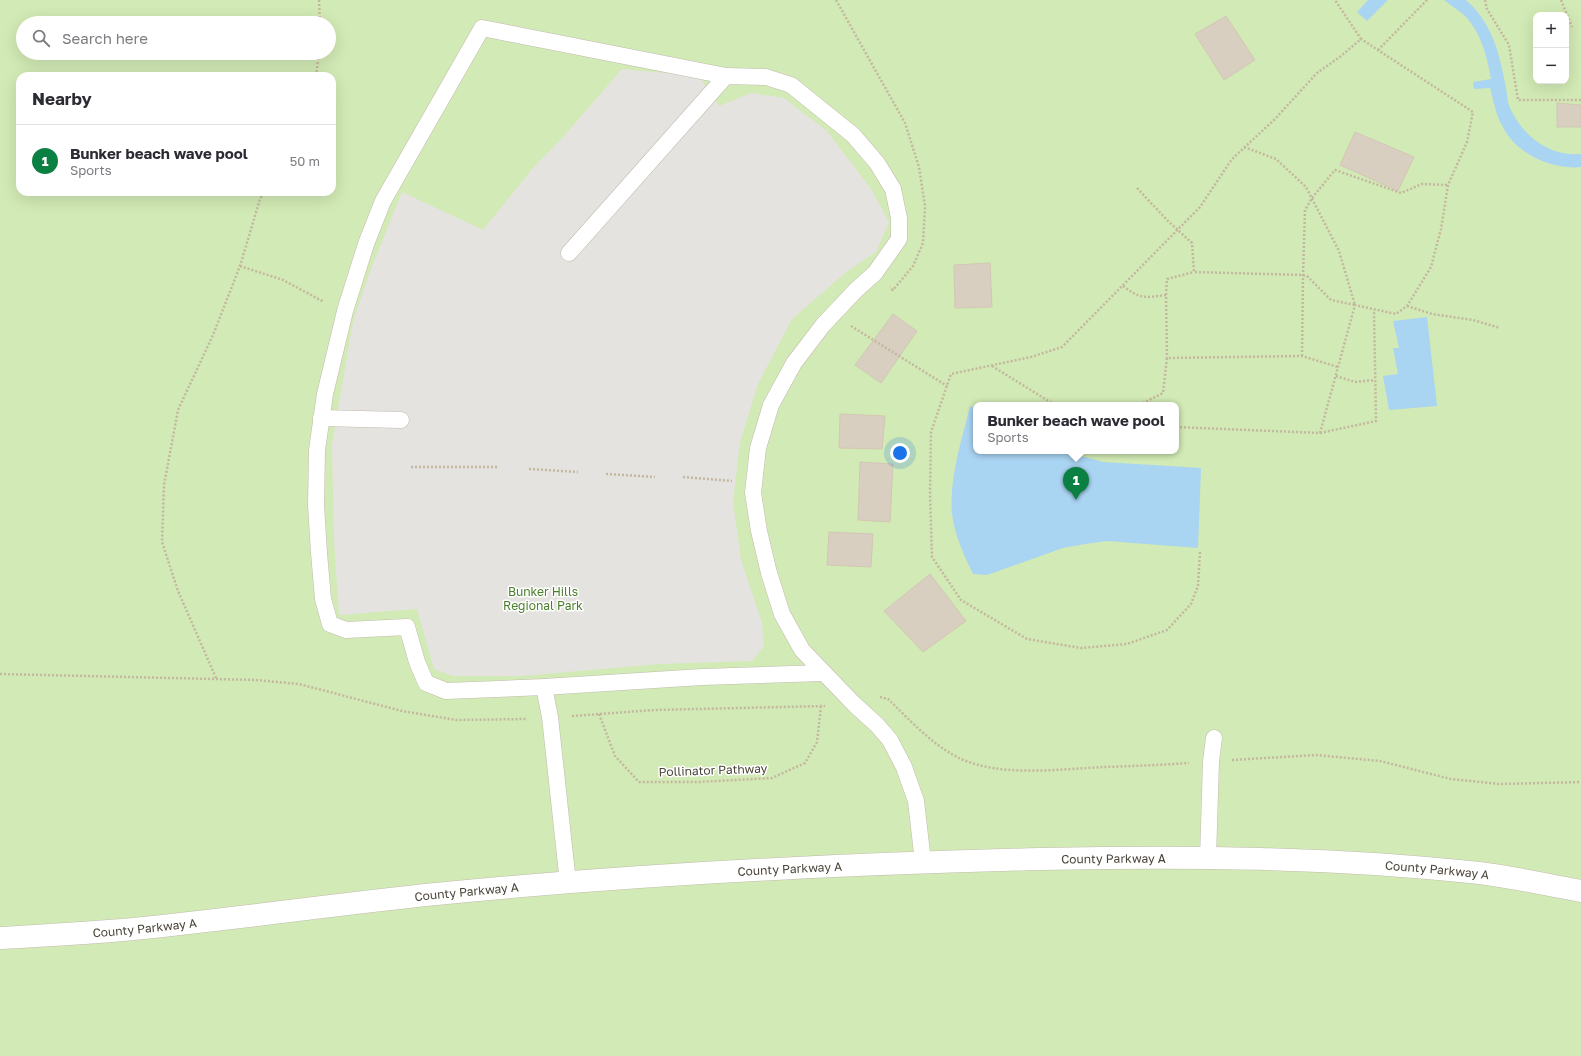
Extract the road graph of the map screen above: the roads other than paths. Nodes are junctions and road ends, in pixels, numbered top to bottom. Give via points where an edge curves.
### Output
1 (726, 76) junction
2 (569, 253) dead end
3 (321, 418) junction
4 (401, 420) dead end
5 (822, 673) junction
6 (544, 687) junction
7 (1214, 738) dead end
8 (1208, 858) junction
9 (923, 862) junction
10 (568, 883) junction
11 (1581, 891) edge
12 (0, 938) edge

1 - 2 lane
1 - 3 lane via 482,28 383,201 366,244 345,311
1 - 5 lane via 766,77 791,85 825,111 853,135 877,163 892,189 899,218 899,238 875,273 823,325 794,363 771,405 758,448 753,493 769,573 782,614 802,650
3 - 4 lane
3 - 6 lane via 317,450 316,505 323,599 330,624 346,630 408,627 417,662 426,683 446,691
5 - 6 lane via 702,677
5 - 9 lane via 890,740 904,767 916,801
6 - 10 lane via 550,717
7 - 8 lane
8 - 9 street, County Parkway A
8 - 11 street, County Parkway A via 1369,864 1482,873
9 - 10 street, County Parkway A via 752,870
10 - 12 street, County Parkway A via 438,894 140,929

